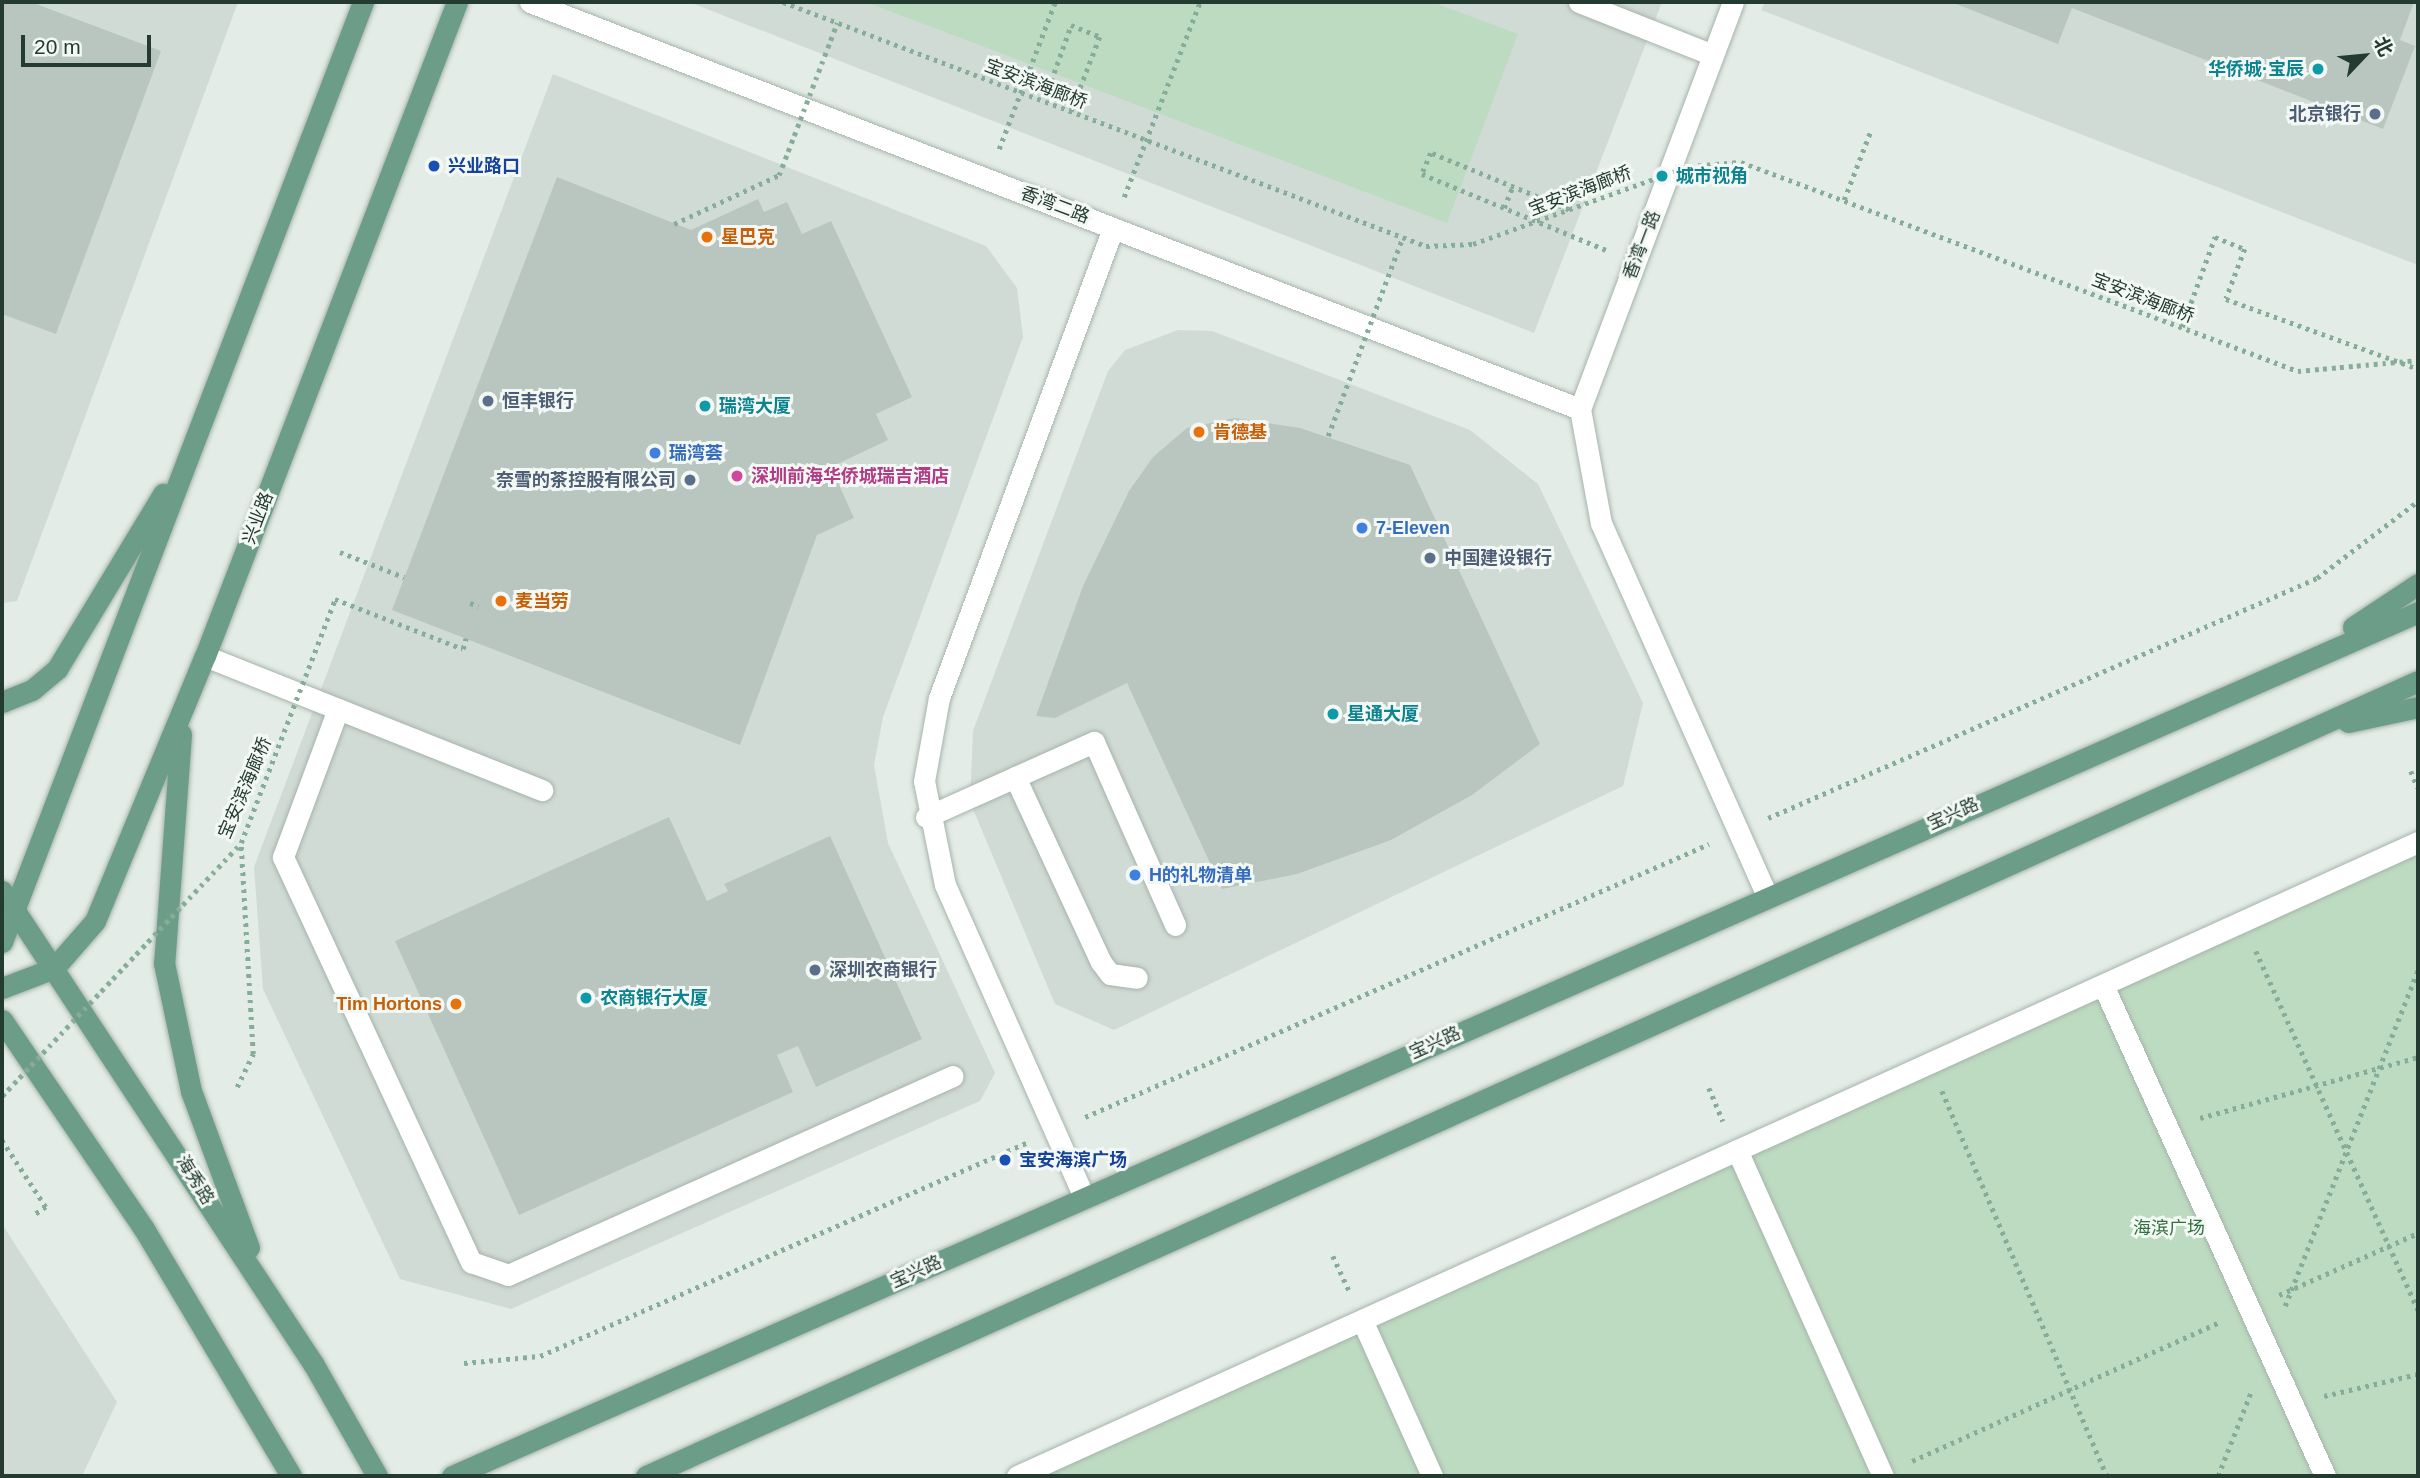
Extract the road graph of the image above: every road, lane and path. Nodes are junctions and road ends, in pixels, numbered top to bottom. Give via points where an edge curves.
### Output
1 (363, 2) edge
2 (457, 2) edge
3 (530, 2) edge
4 (783, 2) edge
5 (1055, 2) edge
6 (1200, 2) edge
7 (1579, 2) edge
8 (1733, 2) edge
9 (837, 23) junction
10 (1713, 55) junction
11 (1028, 72) junction
12 (1071, 112) junction
13 (1871, 130) dead end
14 (988, 179) junction
15 (1513, 187) junction
16 (1844, 200) junction
17 (1505, 205) junction
18 (1569, 210) junction
19 (674, 224) dead end
20 (1113, 228) junction
21 (1402, 239) junction
22 (1635, 262) junction
23 (2182, 327) junction
24 (2418, 360) edge
25 (2418, 369) edge
26 (1580, 409) junction
27 (1328, 436) dead end
28 (182, 466) junction
29 (2418, 501) edge
30 (340, 552) dead end
31 (404, 577) dead end
32 (2418, 584) edge
33 (470, 603) dead end
34 (479, 606) dead end
35 (2418, 612) edge
36 (466, 638) dead end
37 (205, 656) junction
38 (2273, 673) junction
39 (2418, 681) edge
40 (2, 702) edge
41 (184, 707) junction
42 (2418, 707) edge
43 (338, 709) junction
44 (2308, 730) junction
45 (2411, 771) dead end
46 (1015, 778) junction
47 (2418, 788) edge
48 (542, 790) dead end
49 (926, 817) junction
50 (1738, 831) junction
51 (2418, 842) edge
52 (240, 843) junction
53 (2, 891) edge
54 (1767, 896) junction
55 (15, 909) junction
56 (2243, 922) junction
57 (1175, 925) dead end
58 (2, 942) edge
59 (54, 968) junction
60 (2418, 970) edge
61 (1137, 978) dead end
62 (2103, 985) junction
63 (2, 988) edge
64 (2, 1020) edge
65 (2418, 1057) edge
66 (1930, 1064) junction
67 (2380, 1067) junction
68 (953, 1076) dead end
69 (2316, 1086) junction
70 (237, 1087) dead end
71 (2, 1096) edge
72 (2167, 1126) junction
73 (1054, 1130) junction
74 (2, 1140) edge
75 (1737, 1150) junction
76 (2346, 1154) junction
77 (1084, 1197) junction
78 (34, 1214) dead end
79 (2418, 1233) edge
80 (2389, 1246) junction
81 (2292, 1289) junction
82 (266, 1292) junction
83 (2249, 1309) junction
84 (2418, 1310) edge
85 (1362, 1320) junction
86 (2268, 1349) junction
87 (464, 1363) dead end
88 (2418, 1374) edge
89 (2070, 1389) junction
90 (2292, 1403) junction
91 (1882, 1475) edge
92 (291, 1476) edge
93 (377, 1476) edge
94 (452, 1476) edge
95 (646, 1476) edge
96 (1018, 1476) edge
97 (1432, 1476) edge
98 (2107, 1476) edge
99 (2218, 1476) edge
100 (2325, 1476) edge

1 - 28 main road
2 - 37 main road, 兴业路
3 - 14 street, 香湾二路
4 - 9 path, 宝安滨海廊桥, bridge
5 - 11 path
6 - 20 path
7 - 10 street
8 - 10 street, 香湾一路
9 - 12 path, 宝安滨海廊桥, bridge
9 - 19 path, bridge via 779,175
10 - 22 street, 香湾一路
11 - 12 path via 1051,81 1071,25 1100,37
11 - 14 path
12 - 21 path, 宝安滨海廊桥, bridge
13 - 16 path
14 - 20 street, 香湾二路
15 - 17 path
15 - 17 path via 1431,153 1422,174
15 - 18 path
16 - 18 path, 宝安滨海廊桥, bridge via 1726,160 1690,166
16 - 23 path, 宝安滨海廊桥, bridge
17 - 22 path
18 - 21 path, 宝安滨海廊桥, bridge via 1473,244 1426,246
20 - 26 street, 香湾二路
20 - 49 street via 939,698 924,781
21 - 27 path, bridge
22 - 26 street, 香湾一路
23 - 24 path, 宝安滨海廊桥, bridge via 2298,371
23 - 25 path via 2215,237 2245,249 2226,299
26 - 50 street via 1601,523
28 - 40 main road via 125,550 57,669 32,690
28 - 55 main road
29 - 50 path via 2317,578
30 - 31 path
32 - 38 main road
33 - 34 path
35 - 38 main road, 宝兴路
36 - 52 path, 宝安滨海廊桥, bridge via 463,649 335,599
37 - 41 main road, 兴业路
37 - 43 street
38 - 54 main road, 宝兴路
39 - 44 main road
41 - 59 main road, 兴业路 via 95,921
41 - 82 main road via 165,915 169,1001 191,1091
42 - 44 main road
43 - 48 street
43 - 68 street via 283,857 471,1262 508,1275
44 - 95 main road
45 - 47 path
46 - 49 street
46 - 57 street via 1094,742
46 - 61 street via 1101,962 1110,974
49 - 73 street via 945,885
50 - 54 street
50 - 73 path
51 - 56 street
52 - 70 path via 253,1055
52 - 71 path, 宝安滨海廊桥, bridge
53 - 55 main road, 海秀路
54 - 77 main road, 宝兴路
55 - 58 main road
55 - 59 main road, 海秀路
56 - 62 street
56 - 69 path
59 - 63 main road, 兴业路
59 - 82 main road, 海秀路
60 - 67 path
62 - 66 street
62 - 72 street
64 - 92 main road via 144,1229
65 - 67 path
66 - 75 street
66 - 89 path
67 - 69 path
67 - 76 path
69 - 72 path
69 - 76 path
72 - 83 street
73 - 77 street
73 - 87 path via 540,1356
74 - 78 path via 46,1207
75 - 85 street
75 - 91 street
76 - 80 path
76 - 81 path
77 - 94 main road, 宝兴路
79 - 80 path
80 - 81 path
80 - 84 path
81 - 83 path
81 - 86 path
82 - 93 main road, 海秀路
83 - 86 street
83 - 89 path
85 - 96 street
85 - 97 street
86 - 90 street
86 - 99 path
88 - 90 path
89 - 91 path
89 - 98 path
90 - 100 street

